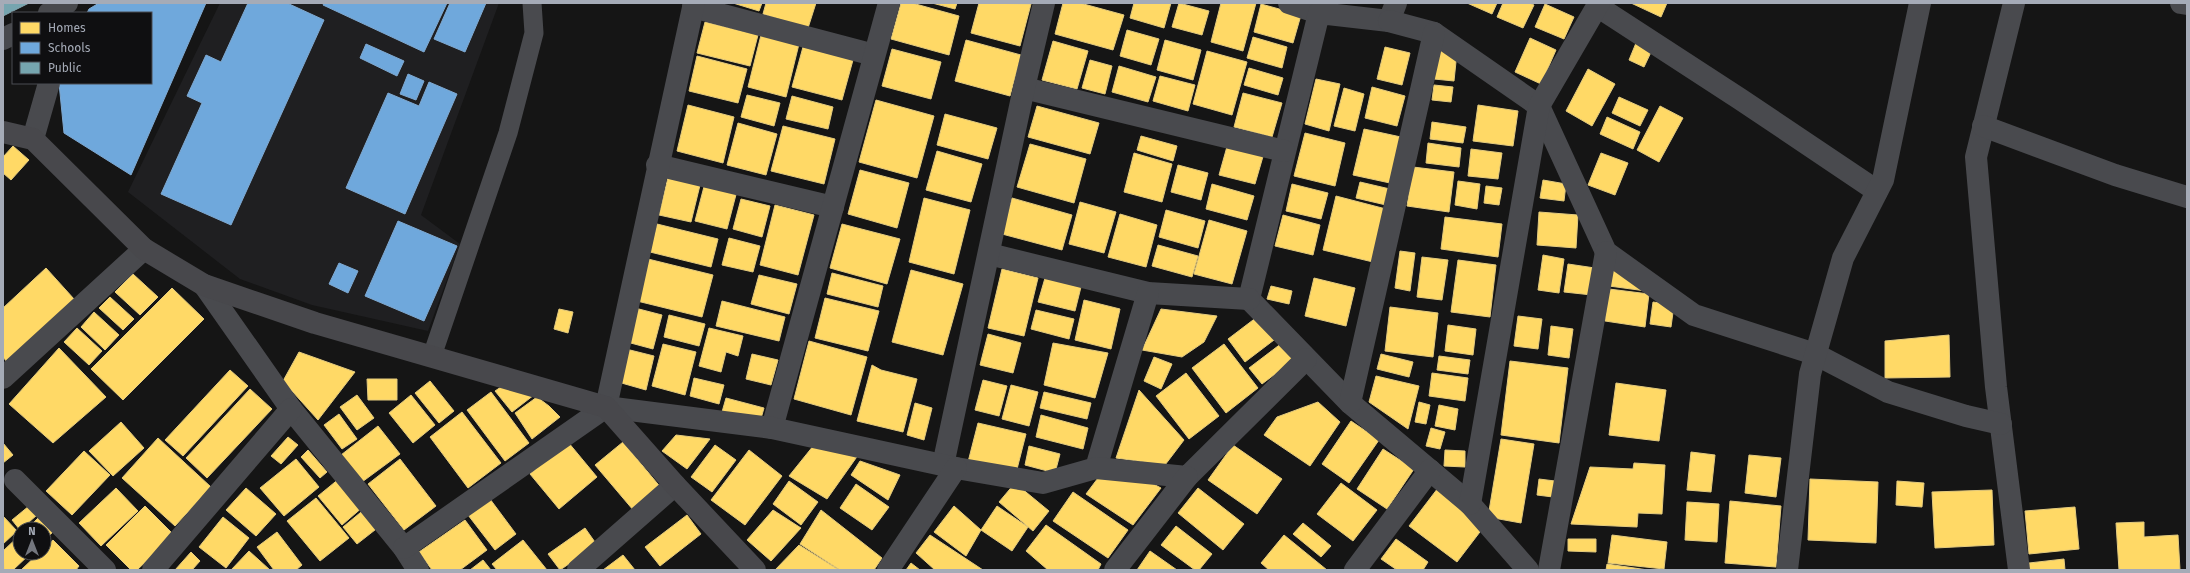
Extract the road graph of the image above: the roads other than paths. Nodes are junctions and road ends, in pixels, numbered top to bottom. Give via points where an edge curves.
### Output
1 (67, 3) edge
2 (532, 3) edge
3 (889, 3) edge
4 (1044, 3) edge
5 (1289, 3) edge
6 (1920, 3) edge
7 (2014, 3) edge
8 (2181, 3) edge
9 (2187, 4) edge
10 (693, 5) edge
11 (1598, 5) edge
12 (51, 12) edge
13 (1392, 12) edge
14 (1319, 13) junction
15 (1434, 33) junction
16 (12, 34) edge
17 (3, 39) edge
18 (874, 55) junction
19 (49, 84) edge
20 (1024, 88) junction
21 (1539, 106) junction
22 (1983, 126) junction
23 (3, 132) edge
24 (34, 139) junction
25 (1284, 151) junction
26 (657, 165) junction
27 (1877, 191) junction
28 (2187, 197) edge
29 (833, 207) junction
30 (144, 249) junction
31 (1606, 252) junction
32 (989, 254) junction
33 (204, 285) junction
34 (1148, 293) junction
35 (1250, 299) junction
36 (1815, 354) junction
37 (432, 356) junction
38 (1306, 359) junction
39 (3, 378) edge
40 (1350, 403) junction
41 (606, 407) junction
42 (291, 409) junction
43 (2001, 424) junction
44 (772, 428) junction
45 (950, 466) junction
46 (1096, 468) junction
47 (1430, 470) junction
48 (1187, 477) junction
49 (15, 480) dead end
50 (675, 485) junction
51 (1470, 504) junction
52 (404, 548) junction
53 (105, 570) edge
54 (153, 570) edge
55 (418, 570) edge
56 (578, 570) edge
57 (755, 570) edge
58 (888, 570) edge
59 (1116, 570) edge
60 (1355, 570) edge
61 (1528, 570) edge
62 (1549, 570) edge
63 (1787, 570) edge
64 (2018, 570) edge

1 - 12 street
2 - 37 lane via 534,33 508,133
3 - 18 street
4 - 20 street
5 - 14 street
6 - 27 street via 1883,180
7 - 22 street
8 - 9 street
10 - 18 street
10 - 26 street
11 - 21 street
11 - 27 street
13 - 14 street
13 - 15 street
14 - 25 street
15 - 21 street
15 - 40 street
16 - 17 street
18 - 29 street
19 - 24 street
20 - 25 street
20 - 32 street
21 - 31 street
21 - 51 street
22 - 28 street via 2115,175
22 - 43 street via 1976,158
23 - 24 main road
24 - 30 main road
25 - 35 street
26 - 29 street
26 - 41 street
27 - 36 street via 1843,258
29 - 44 street
30 - 33 main road
30 - 39 street
31 - 36 street via 1694,315
31 - 62 street
32 - 34 street
32 - 45 street
33 - 37 main road via 315,323
33 - 42 street
34 - 35 street
34 - 46 street
35 - 38 street
36 - 43 street via 1888,392
36 - 63 street via 1810,374
37 - 41 main road
38 - 40 street
38 - 48 street
40 - 47 street
41 - 44 street
41 - 50 main road
41 - 52 street
42 - 52 street
42 - 54 street
43 - 64 street
44 - 45 street
45 - 46 street via 1043,483
45 - 58 street
46 - 48 street
47 - 51 street
47 - 60 street
48 - 59 street
49 - 53 street
50 - 56 street
50 - 57 main road
51 - 61 street
52 - 55 street

